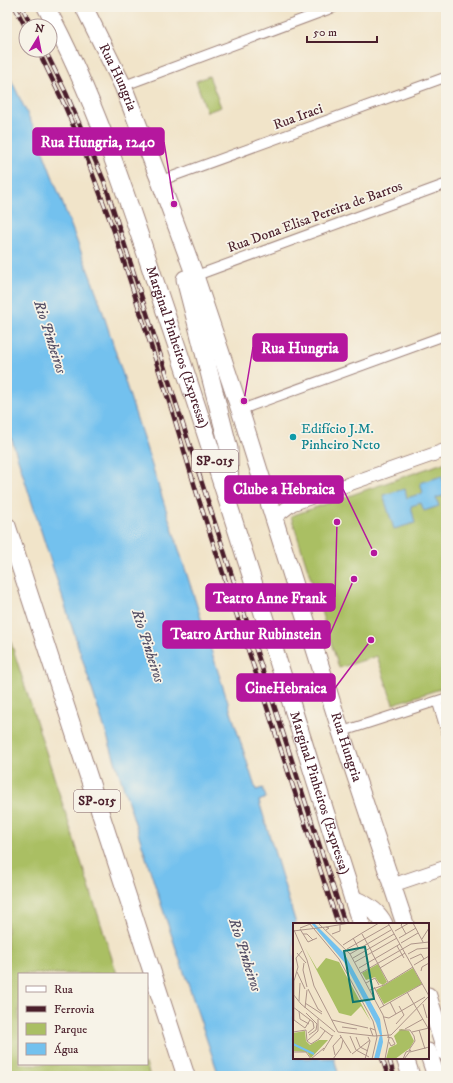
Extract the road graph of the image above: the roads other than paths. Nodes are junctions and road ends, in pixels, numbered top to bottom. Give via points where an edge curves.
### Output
1 (46, 7) edge
2 (84, 7) edge
3 (336, 7) edge
4 (313, 11) edge
5 (446, 77) edge
6 (122, 86) junction
7 (160, 181) junction
8 (446, 184) edge
9 (182, 240) junction
10 (195, 276) junction
11 (446, 335) edge
12 (240, 410) junction
13 (446, 450) edge
14 (268, 500) junction
15 (292, 504) junction
16 (230, 511) junction
17 (274, 518) junction
18 (7, 526) edge
19 (442, 700) edge
20 (446, 731) edge
21 (341, 732) junction
22 (446, 867) edge
23 (393, 885) junction
24 (353, 899) junction
25 (361, 923) edge
26 (384, 923) edge
27 (405, 923) edge
28 (429, 999) edge
29 (446, 1053) edge
30 (429, 1055) edge
31 (405, 1059) edge
32 (186, 1076) edge
33 (411, 1076) edge
34 (436, 1076) edge

1 - 16 highway, Marginal Pinheiros (Expressa) / SP-015 via 83,85 116,165
2 - 6 highway, Rua Hungria
3 - 4 street
4 - 6 street
5 - 7 street, Rua Iraci
6 - 7 highway, Rua Hungria
7 - 9 highway, Rua Hungria
8 - 10 street, Rua Dona Elisa Pereira de Barros
9 - 10 highway, Rua Hungria
9 - 16 highway via 183,273 229,449
10 - 12 highway, Rua Hungria
11 - 12 street
12 - 14 highway, Rua Hungria
13 - 15 street
14 - 15 street
14 - 17 highway, Rua Hungria
15 - 17 street
16 - 24 highway, Marginal Pinheiros (Expressa) / SP-015
17 - 21 highway, Rua Hungria
18 - 32 highway, SP-015
19 - 20 street
19 - 21 street
21 - 23 highway, Rua Hungria
22 - 23 street
23 - 27 highway, Rua Hungria
24 - 25 highway, Marginal Pinheiros (Expressa) / SP-015
24 - 26 highway via 374,911
28 - 29 highway
30 - 34 highway
31 - 33 highway

